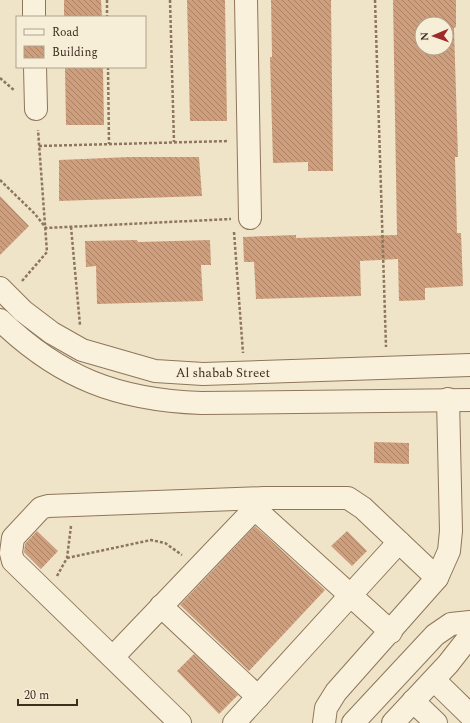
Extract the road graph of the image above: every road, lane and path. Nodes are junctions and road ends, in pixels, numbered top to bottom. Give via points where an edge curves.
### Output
1 (34, 0) edge
2 (107, 0) edge
3 (170, 0) edge
4 (246, 0) edge
5 (375, 0) edge
6 (34, 16) edge
7 (107, 16) edge
8 (35, 68) edge
9 (108, 68) edge
10 (36, 109) joint
11 (248, 140) junction
12 (174, 142) junction
13 (109, 144) junction
14 (39, 146) junction
15 (0, 180) edge
16 (250, 218) dead end
17 (71, 227) junction
18 (46, 228) junction
19 (4, 292) edge
20 (0, 320) edge
21 (82, 350) junction
22 (470, 365) edge
23 (386, 368) junction
24 (244, 373) junction
25 (448, 400) junction
26 (470, 400) edge
27 (260, 503) junction
28 (73, 505) junction
29 (398, 542) junction
30 (67, 558) junction
31 (196, 570) junction
32 (437, 578) junction
33 (47, 594) junction
34 (349, 596) junction
35 (161, 606) junction
36 (470, 622) edge
37 (391, 632) junction
38 (470, 636) edge
39 (113, 657) junction
40 (434, 680) junction
41 (258, 698) junction
42 (413, 701) junction
43 (466, 714) edge
44 (180, 723) edge
45 (234, 723) edge
46 (324, 723) edge
47 (352, 723) edge
48 (393, 723) edge
49 (436, 723) edge

1 - 6 street
2 - 7 path
3 - 12 path
4 - 11 street
5 - 23 path
8 - 10 street
9 - 13 path
10 - 14 path
11 - 12 path
11 - 16 street
12 - 13 path
13 - 14 path
14 - 18 path
15 - 18 path
17 - 18 path
17 - 21 path
17 - 24 path via 233,218
18 - 19 path via 47,252
19 - 21 street, Al shabab Street via 52,334
20 - 25 street via 40,354 69,372 100,386 133,396 167,402 201,403
21 - 24 street, Al shabab Street via 155,371
22 - 23 street, Al shabab Street
23 - 24 street, Al shabab Street
25 - 26 street
25 - 32 street via 451,541 446,560
27 - 28 street
27 - 29 street via 348,498 363,508
27 - 31 street
27 - 34 street
28 - 30 path
28 - 33 street via 42,508 14,538 11,553 13,561
29 - 32 street
29 - 34 street
30 - 31 path via 151,540 172,546
30 - 33 path
31 - 35 street
32 - 37 street
33 - 39 street
34 - 37 street
34 - 41 street
35 - 39 street
35 - 41 street
36 - 47 street via 456,623 443,628
37 - 46 street via 336,692 326,708
38 - 40 street
39 - 44 street
40 - 42 street
40 - 43 street
41 - 45 street
42 - 48 street
42 - 49 street

